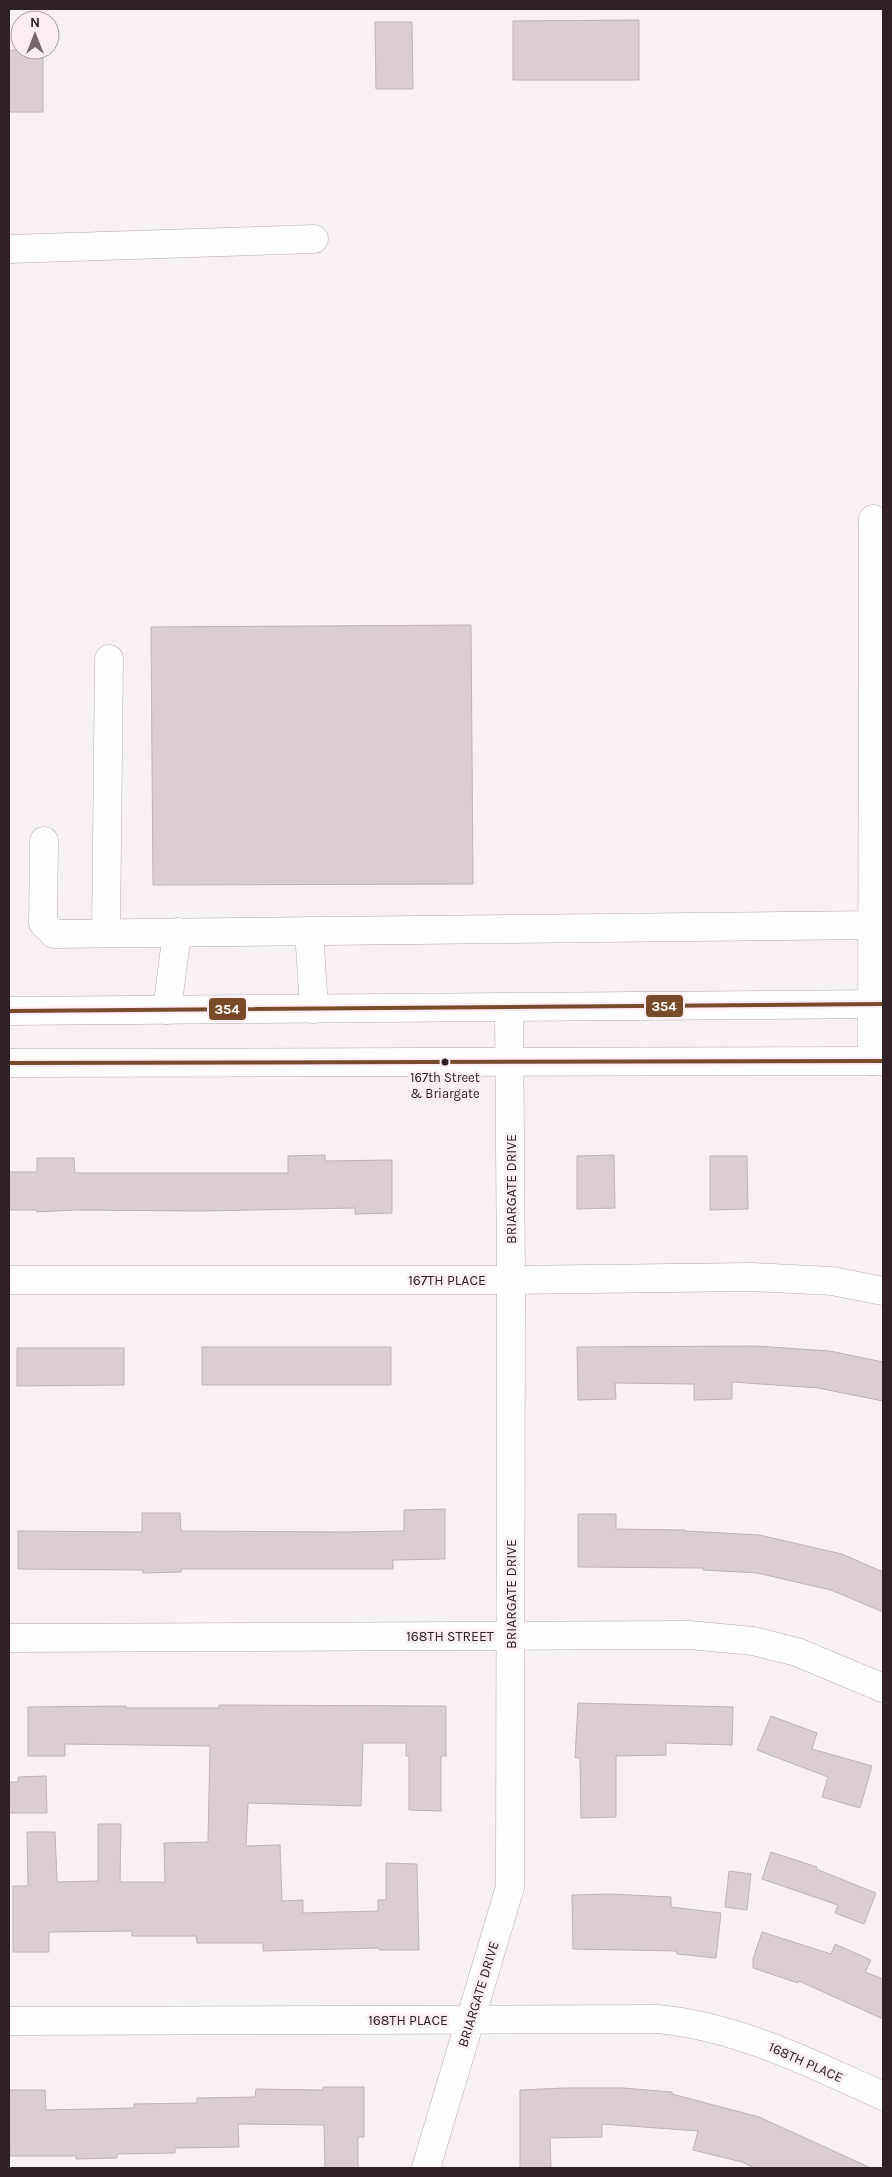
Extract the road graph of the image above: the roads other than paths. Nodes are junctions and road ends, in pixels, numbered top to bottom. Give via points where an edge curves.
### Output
1 (314, 239) dead end
2 (9, 249) edge
3 (873, 519) dead end
4 (109, 659) dead end
5 (44, 841) dead end
6 (872, 925) junction
7 (309, 931) junction
8 (176, 932) junction
9 (106, 933) junction
10 (878, 1004) edge
11 (509, 1008) junction
12 (314, 1009) junction
13 (167, 1010) junction
14 (9, 1012) edge
15 (878, 1061) edge
16 (510, 1062) junction
17 (9, 1063) edge
18 (9, 1280) edge
19 (511, 1280) junction
20 (883, 1292) edge
21 (511, 1636) junction
22 (9, 1638) edge
23 (883, 1688) edge
24 (470, 2020) junction
25 (9, 2021) edge
26 (883, 2096) edge
27 (426, 2168) edge

1 - 2 street
3 - 6 street
4 - 9 street
5 - 9 street via 43,923 54,934
6 - 7 street
6 - 10 street
7 - 8 street
7 - 12 street
8 - 9 street
8 - 13 street
10 - 11 street
10 - 15 street
11 - 12 street
11 - 16 street, BRIARGATE DRIVE
12 - 13 street
13 - 14 street
15 - 16 street
16 - 17 street
16 - 19 street, BRIARGATE DRIVE
18 - 19 street, 167TH PLACE
19 - 20 street, 167TH PLACE via 790,1278 832,1281
19 - 21 street, BRIARGATE DRIVE
21 - 22 street, 168TH STREET
21 - 23 street, 168TH STREET via 689,1636 753,1641 797,1652
21 - 24 street, BRIARGATE DRIVE via 510,1887
24 - 25 street, 168TH PLACE
24 - 26 street, 168TH PLACE via 635,2018 676,2021 724,2030 764,2043
24 - 27 street, BRIARGATE DRIVE

